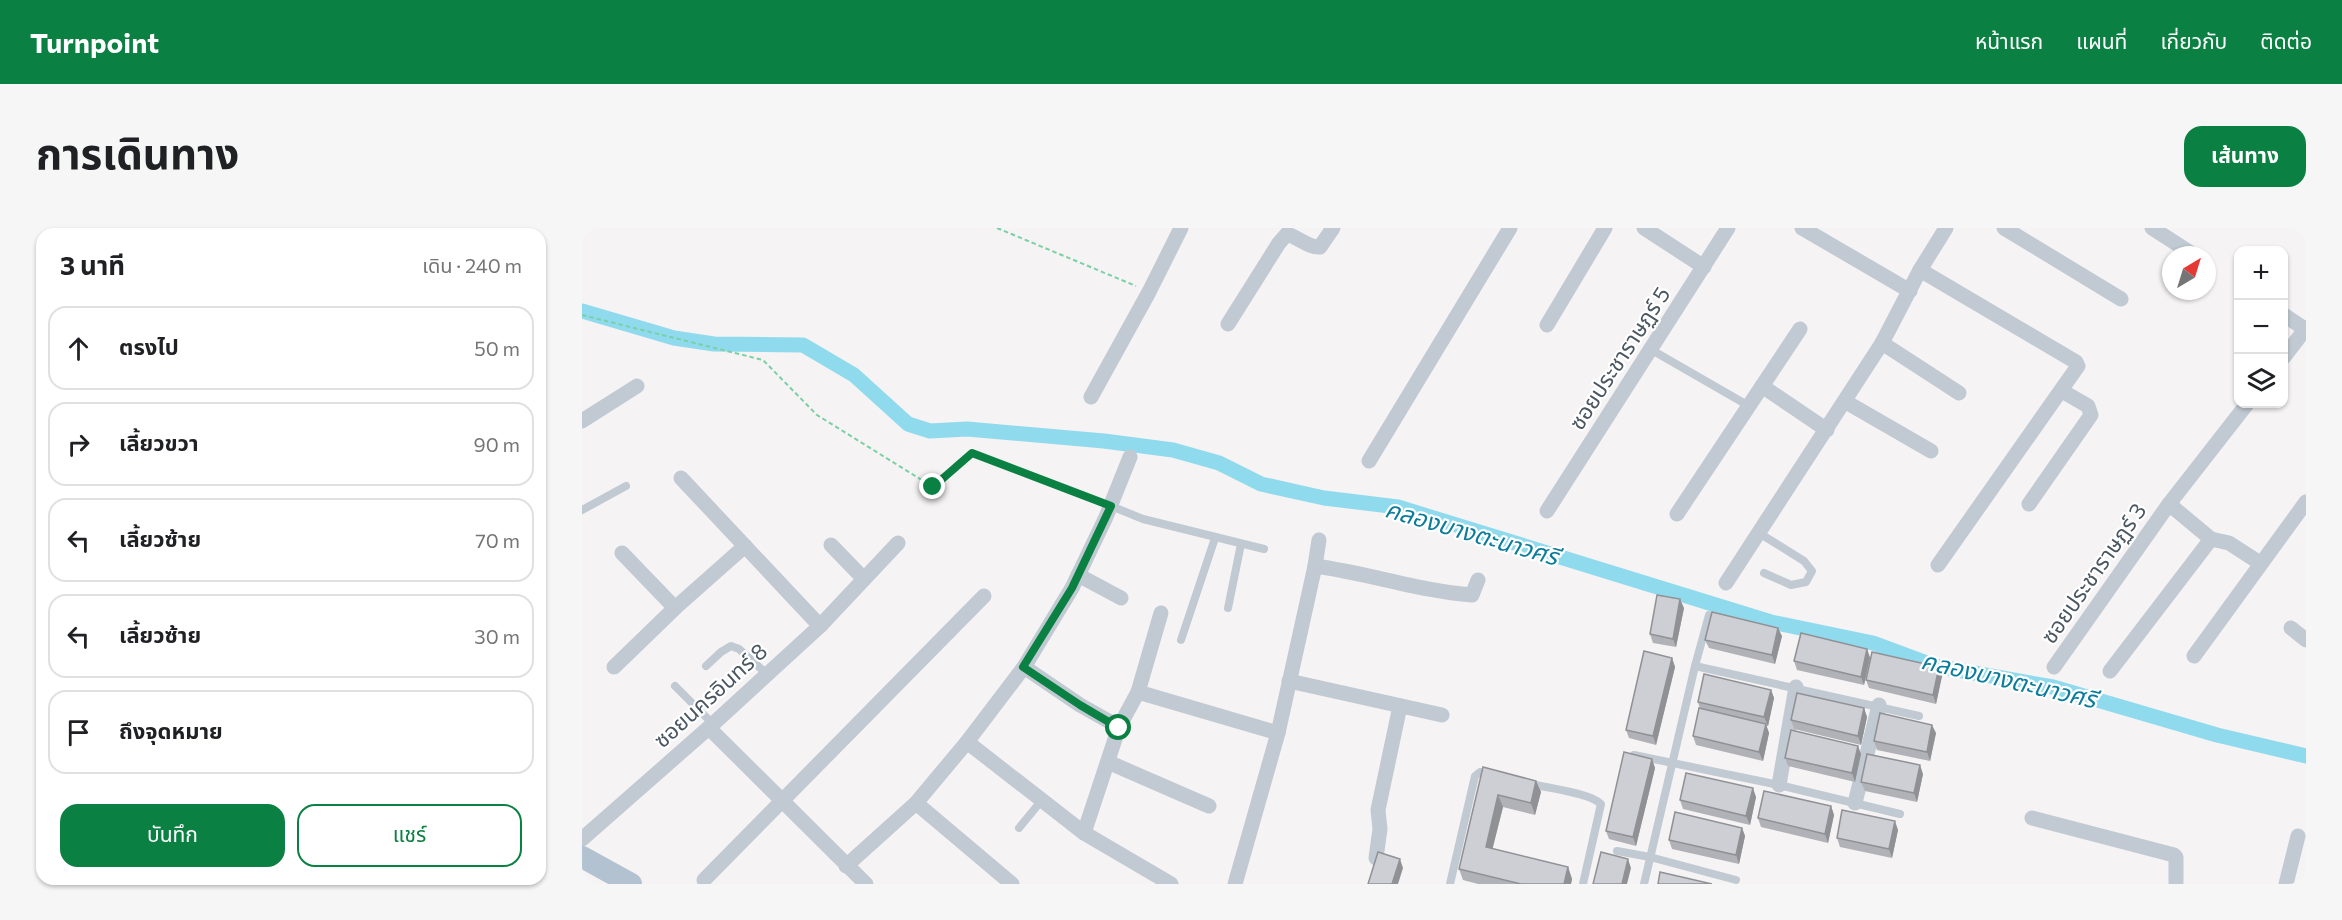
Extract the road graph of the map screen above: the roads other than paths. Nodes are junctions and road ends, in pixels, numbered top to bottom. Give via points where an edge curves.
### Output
1 (1181, 228) edge
2 (1334, 228) edge
3 (1510, 228) edge
4 (1605, 228) edge
5 (1644, 228) edge
6 (1728, 228) edge
7 (1802, 228) edge
8 (1946, 228) edge
9 (2004, 228) edge
10 (2152, 228) edge
11 (2180, 246) edge
12 (1704, 267) junction
13 (1920, 270) junction
14 (1910, 291) junction
15 (2121, 299) dead end
16 (2288, 318) edge
17 (1228, 324) dead end
18 (1547, 326) dead end
19 (1800, 329) dead end
20 (2306, 329) edge
21 (1882, 343) junction
22 (1650, 349) junction
23 (2285, 354) edge
24 (637, 386) dead end
25 (1762, 386) junction
26 (2062, 390) junction
27 (1959, 393) dead end
28 (1091, 398) dead end
29 (1846, 402) junction
30 (1749, 406) junction
31 (2244, 408) edge
32 (582, 421) edge
33 (1827, 430) junction
34 (1931, 452) dead end
35 (1130, 457) dead end
36 (1369, 461) dead end
37 (681, 478) dead end
38 (626, 486) dead end
39 (2306, 502) edge
40 (2029, 504) dead end
41 (2169, 504) junction
42 (1111, 506) junction
43 (582, 510) edge
44 (1547, 512) dead end
45 (1677, 514) dead end
46 (1759, 533) junction
47 (1215, 538) junction
48 (2211, 538) junction
49 (1319, 540) dead end
50 (898, 543) dead end
51 (1241, 544) junction
52 (831, 545) dead end
53 (745, 546) junction
54 (1264, 549) dead end
55 (622, 553) dead end
56 (2260, 563) junction
57 (1938, 565) dead end
58 (1315, 566) junction
59 (1764, 573) dead end
60 (1078, 575) junction
61 (864, 579) junction
62 (1478, 580) dead end
63 (1726, 583) dead end
64 (984, 596) dead end
65 (1121, 598) dead end
66 (675, 608) junction
67 (1228, 608) dead end
68 (1161, 613) dead end
69 (1709, 615) edge
70 (820, 626) junction
71 (2290, 628) dead end
72 (1181, 640) dead end
73 (2306, 640) edge
74 (2194, 656) dead end
75 (706, 666) dead end
76 (1695, 666) junction
77 (614, 667) dead end
78 (1023, 667) junction
79 (2054, 668) dead end
80 (2110, 671) dead end
81 (767, 674) junction
82 (1289, 681) junction
83 (675, 686) dead end
84 (1797, 687) junction
85 (1138, 692) junction
86 (1878, 705) junction
87 (1400, 706) junction
88 (1442, 715) dead end
89 (1919, 716) dead end
90 (711, 726) junction
91 (1119, 728) junction
92 (1278, 733) junction
93 (966, 742) junction
94 (1634, 755) edge
95 (1672, 761) junction
96 (1108, 762) junction
97 (1497, 776) edge
98 (1519, 781) edge
99 (1779, 785) junction
100 (1042, 800) junction
101 (780, 801) junction
102 (1855, 802) junction
103 (916, 803) junction
104 (1209, 806) dead end
105 (1900, 814) dead end
106 (2032, 818) dead end
107 (1018, 828) dead end
108 (1084, 833) junction
109 (2298, 836) dead end
110 (582, 839) edge
111 (1617, 851) dead end
112 (582, 857) edge
113 (1650, 857) junction
114 (1376, 858) edge
115 (846, 866) junction
116 (704, 880) dead end
117 (1736, 880) dead end
118 (631, 884) edge
119 (866, 884) edge
120 (1012, 884) edge
121 (1171, 884) edge
122 (1235, 884) edge
123 (1450, 884) edge
124 (1583, 884) edge
125 (1644, 884) edge
126 (2176, 884) edge
127 (2286, 884) edge

1 - 28 street
2 - 17 street via 1320,248 1287,234
3 - 36 street
4 - 18 street
5 - 12 street
6 - 12 street, ซอยประชาราษฏร์ 5
7 - 14 street
8 - 13 street
9 - 15 street
10 - 11 street
12 - 22 street, ซอยประชาราษฏร์ 5
13 - 14 street
13 - 26 street via 2076,362 2077,369
14 - 21 street
16 - 20 street
19 - 25 street
20 - 23 street
21 - 27 street
21 - 29 street
22 - 30 lane
22 - 44 street, ซอยประชาราษฏร์ 5
24 - 32 street
25 - 30 street
25 - 33 street
26 - 40 street via 2088,406 2091,415
26 - 57 street
29 - 33 street
29 - 34 street
30 - 45 street
31 - 41 street, ซอยประชาราษฏร์ 3
33 - 46 street
35 - 42 street
37 - 53 street
38 - 43 lane
39 - 56 street
41 - 48 street, ซอยประชาราษฏร์ 3
41 - 79 street, ซอยประชาราษฏร์ 3
42 - 47 lane via 1143,519
42 - 60 street
46 - 59 lane via 1804,561 1812,571 1806,582 1791,585
46 - 63 street
47 - 51 lane
47 - 72 lane
48 - 56 street, ซอยประชาราษฏร์ 3 via 2229,543
48 - 80 street
49 - 58 street
50 - 61 street, ซอยนครอินทร์ 8
51 - 54 lane
51 - 67 lane
52 - 61 street
53 - 66 street
53 - 70 street
55 - 66 street
56 - 74 street
58 - 62 street via 1472,595
58 - 82 street
60 - 65 street
60 - 78 street
61 - 70 street, ซอยนครอินทร์ 8
64 - 101 street
66 - 77 street
68 - 85 street
69 - 76 lane
70 - 81 street, ซอยนครอินทร์ 8
71 - 73 street
75 - 81 lane via 731,646
76 - 84 lane
76 - 95 lane
78 - 91 street
78 - 93 street
81 - 90 street, ซอยนครอินทร์ 8
82 - 87 street
82 - 92 street
83 - 90 lane
84 - 86 lane
84 - 99 street
85 - 91 street
85 - 92 street
86 - 89 lane
86 - 102 street
87 - 88 street
87 - 114 street via 1378,810
90 - 101 street
90 - 110 street, ซอยนครอินทร์ 8
91 - 96 street
92 - 122 street
93 - 100 street
93 - 103 street
94 - 95 lane
95 - 99 lane
95 - 113 lane
96 - 104 street
96 - 108 street
97 - 123 lane via 1480,772 1475,776
98 - 124 lane via 1601,804
99 - 102 lane
100 - 107 lane
100 - 108 street
101 - 115 street
101 - 116 street
102 - 105 lane
103 - 115 street
103 - 120 street
106 - 126 street via 2174,855
108 - 121 street
109 - 127 street
111 - 113 lane
112 - 118 main road
113 - 117 lane
113 - 125 lane
115 - 119 street

